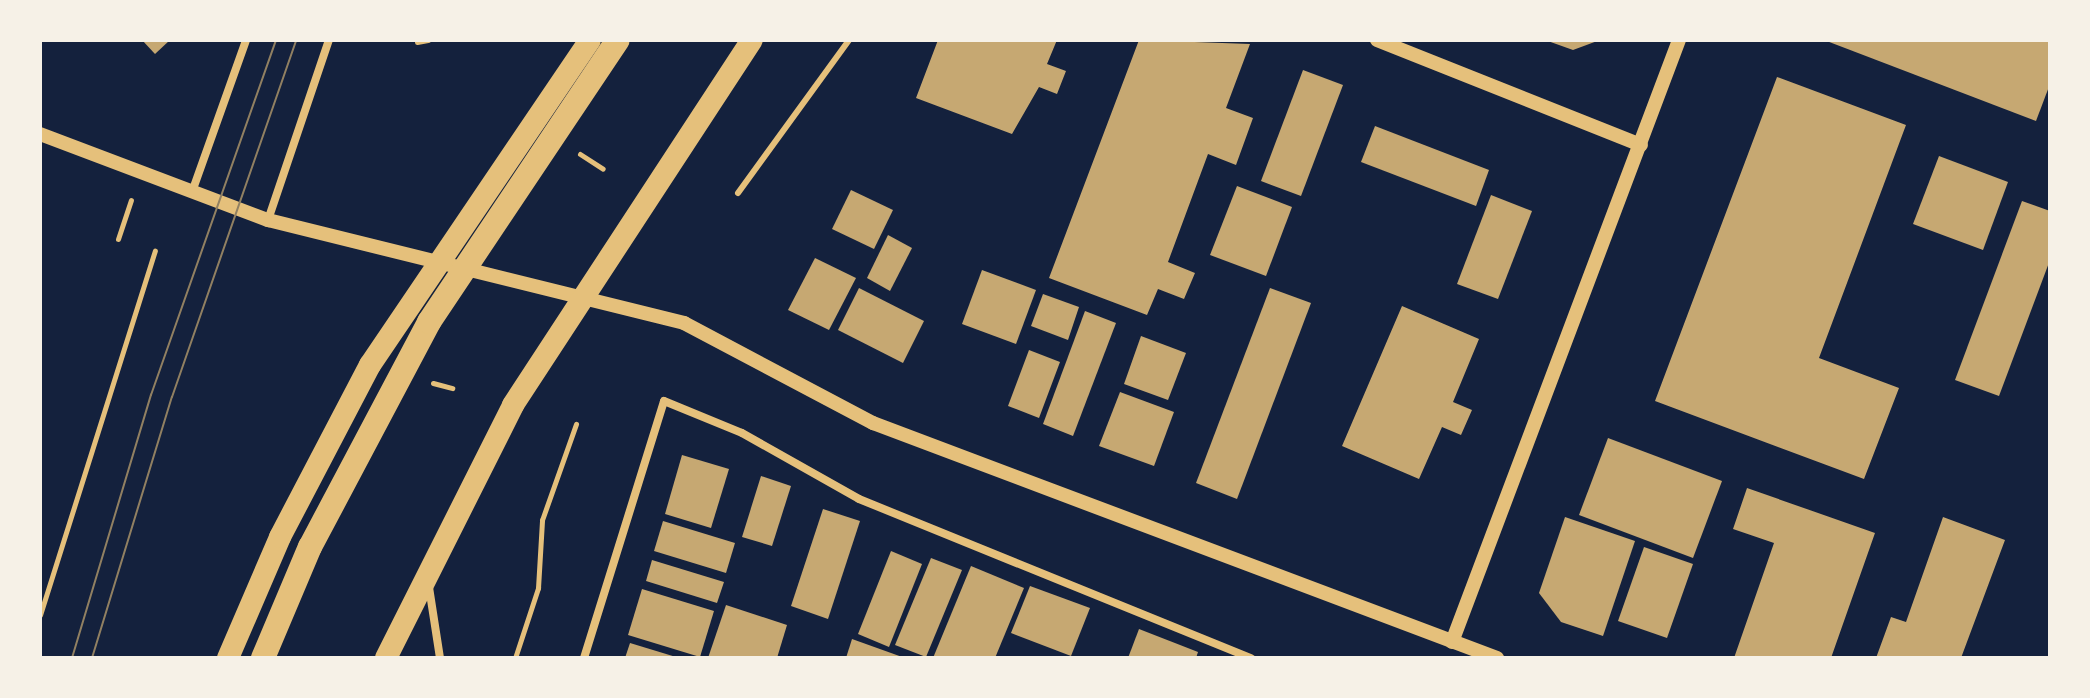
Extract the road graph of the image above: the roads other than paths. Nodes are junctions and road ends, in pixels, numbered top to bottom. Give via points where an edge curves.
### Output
1 (246, 40) edge
2 (329, 40) edge
3 (618, 40) edge
4 (752, 40) edge
5 (849, 40) edge
6 (1377, 40) edge
7 (1679, 40) edge
8 (583, 45) edge
9 (40, 134) edge
10 (1641, 145) junction
11 (192, 192) junction
12 (738, 193) dead end
13 (268, 220) junction
14 (435, 264) junction
15 (585, 299) junction
16 (427, 574) junction
17 (1452, 642) junction
18 (1230, 654) edge
19 (228, 658) edge
20 (263, 658) edge
21 (386, 658) edge
22 (440, 658) edge
23 (584, 658) edge
24 (1251, 658) edge
25 (1497, 658) edge

1 - 11 street
2 - 13 street
3 - 20 highway via 429,322 310,547
4 - 15 highway
5 - 12 lane
6 - 10 street
7 - 10 street
8 - 14 highway
9 - 11 street
10 - 17 street
11 - 13 street
13 - 14 street
14 - 15 street
14 - 19 highway via 370,365 280,537
15 - 16 highway via 513,405
15 - 17 street via 684,323 873,423
16 - 21 highway
16 - 22 street
17 - 25 street
18 - 23 street via 859,499 742,433 664,401
18 - 24 street

